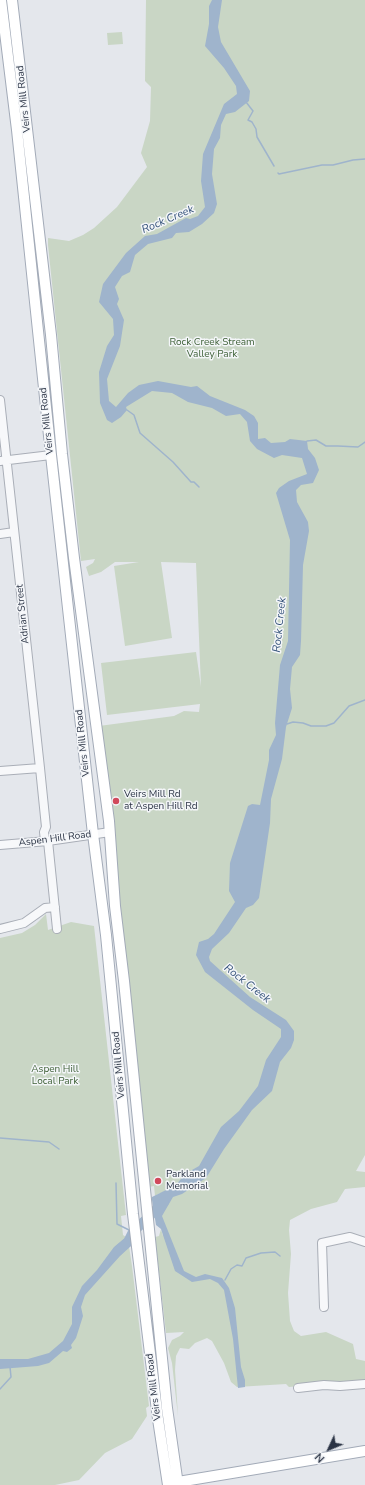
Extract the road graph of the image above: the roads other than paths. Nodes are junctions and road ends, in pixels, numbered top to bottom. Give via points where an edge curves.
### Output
1 (1, 0) edge
2 (12, 0) edge
3 (17, 37) junction
4 (6, 39) junction
5 (45, 292) junction
6 (34, 294) junction
7 (0, 400) edge
8 (59, 422) junction
9 (48, 423) junction
10 (51, 455) junction
11 (3, 460) edge
12 (14, 532) junction
13 (0, 534) edge
14 (40, 768) junction
15 (0, 772) edge
16 (110, 832) junction
17 (93, 834) junction
18 (48, 841) junction
19 (0, 845) edge
20 (55, 907) junction
21 (0, 929) edge
22 (57, 929) dead end
23 (365, 1242) edge
24 (324, 1307) dead end
25 (365, 1384) edge
26 (298, 1388) dead end
27 (365, 1451) edge
28 (171, 1484) edge

1 - 4 main road, Veirs Mill Road
2 - 3 main road, Veirs Mill Road
3 - 4 main road
3 - 5 main road, Veirs Mill Road
4 - 6 main road, Veirs Mill Road
5 - 6 main road
5 - 8 main road, Veirs Mill Road
6 - 9 main road, Veirs Mill Road
7 - 11 street, Adrian Street
8 - 9 main road
8 - 16 main road, Veirs Mill Road via 73,551
9 - 10 main road, Veirs Mill Road
10 - 11 street
10 - 17 main road, Veirs Mill Road
11 - 12 street, Adrian Street
12 - 13 street
12 - 14 street, Adrian Street
14 - 15 street
14 - 18 street, Adrian Street via 46,827 44,832
16 - 17 street, Aspen Hill Road
16 - 28 main road, Veirs Mill Road via 115,906 167,1408
17 - 18 street, Aspen Hill Road
17 - 28 main road, Veirs Mill Road via 158,1426
18 - 19 street, Aspen Hill Road
18 - 20 street, Adrian Street
20 - 21 street via 45,908 24,923
20 - 22 street, Adrian Street
23 - 24 street via 350,1237 322,1243
25 - 26 street
27 - 28 main road

